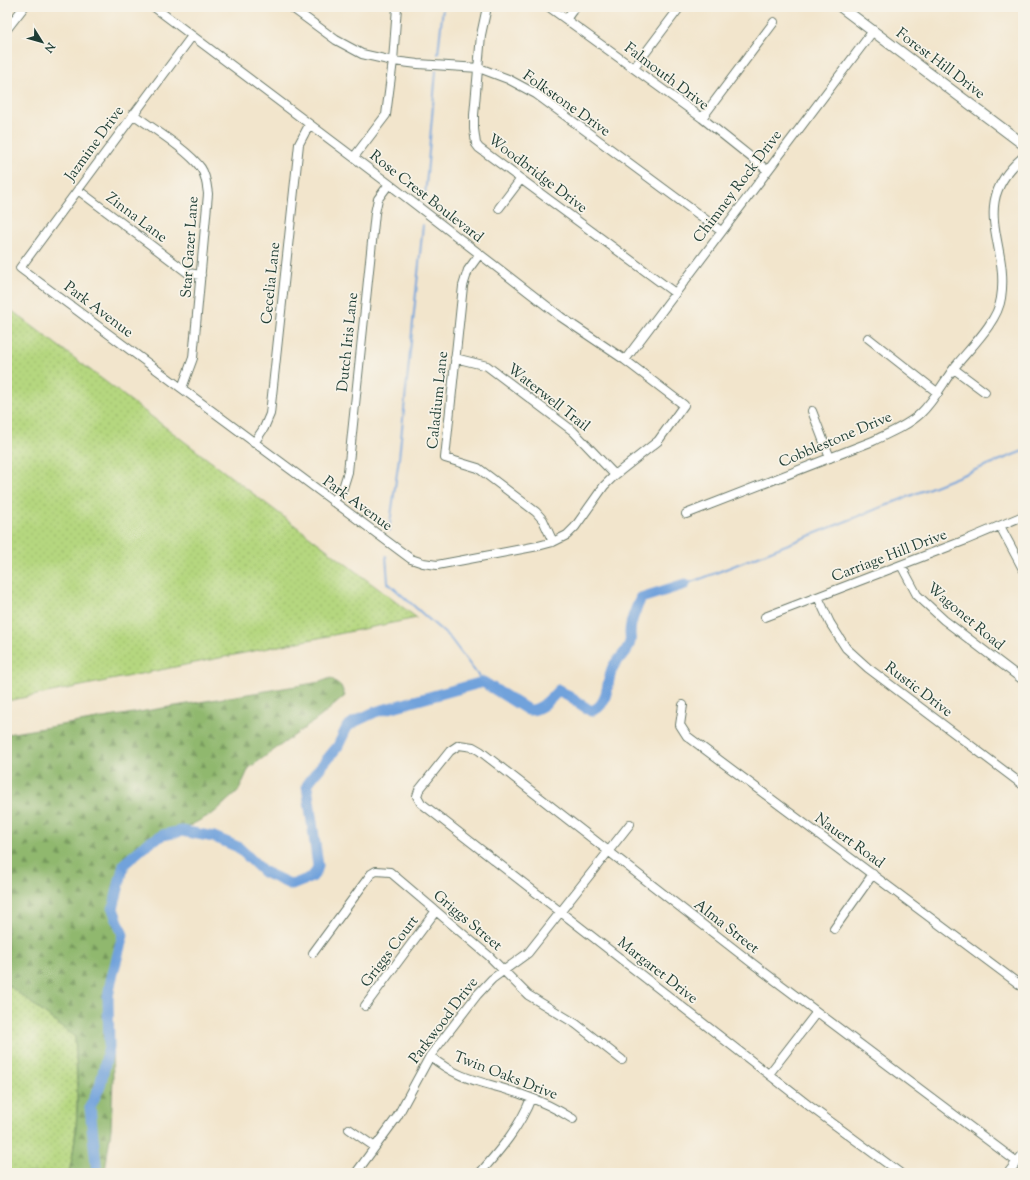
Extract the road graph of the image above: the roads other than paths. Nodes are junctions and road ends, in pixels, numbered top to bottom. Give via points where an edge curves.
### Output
1 (24, 7) edge
2 (154, 7) edge
3 (291, 7) edge
4 (398, 7) edge
5 (487, 7) edge
6 (549, 7) edge
7 (575, 7) edge
8 (680, 7) edge
9 (842, 7) edge
10 (567, 18) junction
11 (774, 22) dead end
12 (7, 29) edge
13 (873, 31) junction
14 (192, 36) junction
15 (393, 61) junction
16 (479, 68) junction
17 (634, 68) junction
18 (133, 114) junction
19 (702, 118) junction
20 (309, 125) junction
21 (1023, 144) edge
22 (354, 157) junction
23 (1023, 158) edge
24 (767, 170) junction
25 (521, 179) junction
26 (389, 184) junction
27 (78, 190) junction
28 (499, 208) dead end
29 (721, 231) junction
30 (479, 255) junction
31 (20, 268) joint
32 (202, 275) junction
33 (675, 293) junction
34 (868, 338) dead end
35 (455, 358) junction
36 (624, 360) junction
37 (954, 369) junction
38 (182, 388) junction
39 (984, 392) dead end
40 (938, 393) junction
41 (684, 405) joint
42 (812, 412) dead end
43 (254, 443) junction
44 (830, 458) junction
45 (615, 475) junction
46 (333, 502) junction
47 (686, 514) dead end
48 (1023, 516) edge
49 (1000, 526) junction
50 (553, 542) junction
51 (901, 565) junction
52 (1023, 569) edge
53 (818, 597) junction
54 (765, 617) dead end
55 (1023, 680) edge
56 (683, 705) dead end
57 (426, 780) joint
58 (1023, 785) edge
59 (630, 824) dead end
60 (608, 851) junction
61 (873, 874) junction
62 (435, 912) junction
63 (561, 912) junction
64 (834, 929) dead end
65 (313, 953) dead end
66 (504, 970) junction
67 (1023, 987) edge
68 (365, 1006) dead end
69 (817, 1012) junction
70 (430, 1056) junction
71 (622, 1060) dead end
72 (769, 1074) junction
73 (531, 1098) junction
74 (573, 1119) dead end
75 (349, 1129) dead end
76 (375, 1148) junction
77 (1023, 1154) edge
78 (1017, 1162) junction
79 (356, 1173) edge
80 (480, 1173) edge
81 (900, 1173) edge
82 (1008, 1173) edge

1 - 12 street
2 - 14 street, Rose Crest Boulevard
3 - 15 street, Folkstone Drive via 353,50
4 - 15 street
5 - 16 street, Woodbridge Drive
6 - 10 street, Falmouth Drive
7 - 10 street
8 - 17 street
9 - 13 main road, Forest Hill Drive
10 - 17 street, Falmouth Drive
11 - 19 street
13 - 21 main road, Forest Hill Drive
13 - 24 street, Chimney Rock Drive
14 - 18 street, Jazmine Drive
14 - 20 street, Rose Crest Boulevard
15 - 16 street, Folkstone Drive
15 - 22 street via 386,115
16 - 25 street, Woodbridge Drive via 474,115 476,144
16 - 29 street, Folkstone Drive via 508,79 536,94
17 - 19 street, Falmouth Drive
18 - 27 street, Jazmine Drive
18 - 32 street, Star Gazer Lane via 191,158 201,169 208,194
19 - 24 street, Falmouth Drive
20 - 22 street, Rose Crest Boulevard
20 - 43 street, Cecelia Lane via 299,144 270,414
22 - 26 street, Rose Crest Boulevard
23 - 37 street, Cobblestone Drive via 1001,181 992,216 1002,275 1001,300 984,331
24 - 29 street, Chimney Rock Drive
25 - 28 street
25 - 33 street, Woodbridge Drive
26 - 30 street, Rose Crest Boulevard
26 - 46 street, Dutch Iris Lane via 378,199 375,213 348,472 343,488
27 - 31 street, Jazmine Drive
27 - 32 street, Zinna Lane via 188,273
29 - 33 street, Chimney Rock Drive
30 - 35 street, Caladium Lane via 468,270 463,286
30 - 36 street, Rose Crest Boulevard via 561,317
31 - 38 street, Park Avenue
32 - 38 street, Star Gazer Lane via 193,358
33 - 36 street, Chimney Rock Drive
34 - 40 street
35 - 45 street, Waterwell Trail via 486,366 573,432
35 - 50 street, Caladium Lane via 445,458 478,468 536,512 543,520
36 - 41 street, Rose Crest Boulevard
37 - 39 street
37 - 40 street, Cobblestone Drive
38 - 43 street, Park Avenue
40 - 44 street, Cobblestone Drive via 920,414 901,427
41 - 45 street, Park Avenue via 658,441
42 - 44 street
43 - 46 street, Park Avenue
44 - 47 street, Cobblestone Drive
45 - 50 street, Park Avenue via 604,486 575,527
46 - 50 street, Park Avenue via 411,559 423,563 437,565
48 - 49 street, Carriage Hill Drive
49 - 51 street, Carriage Hill Drive
49 - 52 street
51 - 53 street, Carriage Hill Drive
51 - 55 street, Wagonet Road via 917,595 944,620
53 - 54 street, Carriage Hill Drive
53 - 58 street, Rustic Drive via 830,624 846,648 868,668
56 - 61 street, Nauert Road via 680,725 687,736
57 - 60 street, Alma Street via 456,746 473,747
57 - 63 street, Margaret Drive via 417,796 421,803
59 - 60 street, Parkwood Drive
60 - 63 street, Parkwood Drive
60 - 69 street, Alma Street
61 - 64 street
61 - 67 street, Nauert Road
62 - 65 street, Griggs Street via 390,872 376,871 371,874
62 - 66 street, Griggs Street
62 - 68 street, Griggs Court
63 - 66 street, Parkwood Drive via 528,953
63 - 72 street, Margaret Drive
66 - 70 street, Parkwood Drive via 477,995
66 - 71 street, Griggs Street via 528,995 576,1024
69 - 72 street
69 - 78 street, Alma Street
70 - 73 street, Twin Oaks Drive via 457,1075
70 - 76 street, Parkwood Drive via 401,1110
72 - 81 street, Margaret Drive
73 - 74 street, Twin Oaks Drive
73 - 80 street via 525,1113 506,1143
75 - 76 street
76 - 79 street, Parkwood Drive
77 - 78 street
78 - 82 street

